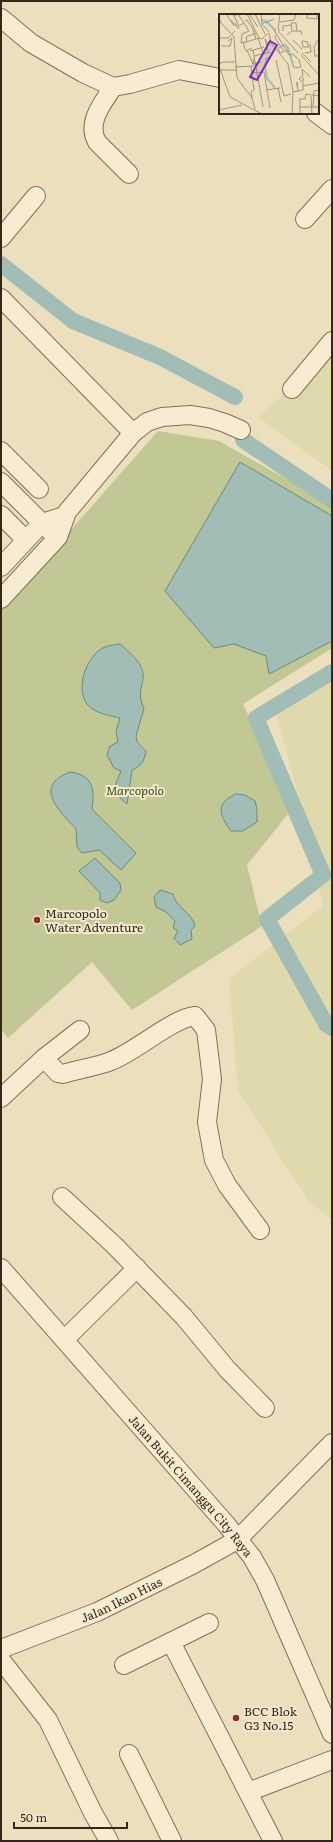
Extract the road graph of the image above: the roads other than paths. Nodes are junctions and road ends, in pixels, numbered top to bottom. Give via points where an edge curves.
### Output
1 (1, 18) edge
2 (219, 78) edge
3 (113, 87) junction
4 (317, 114) edge
5 (332, 125) edge
6 (129, 174) dead end
7 (332, 189) edge
8 (36, 196) dead end
9 (332, 199) edge
10 (1, 238) edge
11 (1, 298) edge
12 (332, 341) edge
13 (292, 389) dead end
14 (241, 430) dead end
15 (133, 433) junction
16 (1, 451) edge
17 (1, 482) edge
18 (39, 489) dead end
19 (1, 515) edge
20 (64, 516) junction
21 (42, 523) junction
22 (58, 538) junction
23 (26, 540) junction
24 (1, 567) edge
25 (1, 599) edge
26 (80, 1030) dead end
27 (44, 1058) junction
28 (1, 1098) edge
29 (62, 1197) dead end
30 (260, 1230) dead end
31 (1, 1268) edge
32 (136, 1268) junction
33 (64, 1339) junction
34 (265, 1408) dead end
35 (330, 1450) edge
36 (237, 1540) junction
37 (209, 1623) dead end
38 (171, 1642) junction
39 (1, 1649) edge
40 (1, 1660) edge
41 (124, 1664) dead end
42 (332, 1734) edge
43 (129, 1754) dead end
44 (332, 1760) edge
45 (248, 1792) junction
46 (109, 1841) edge
47 (172, 1841) edge
48 (273, 1841) edge

1 - 3 street via 31,43
2 - 3 street via 178,70
3 - 6 street via 96,115 93,135
4 - 5 street
7 - 9 street via 307,221
8 - 10 street
11 - 15 street
12 - 13 street
14 - 15 street via 209,418 176,416 147,422
15 - 20 street
16 - 18 street
17 - 21 street
19 - 23 street
20 - 21 street
20 - 22 street
21 - 22 street
21 - 23 street
22 - 25 street
23 - 24 street
26 - 27 street
27 - 28 street
27 - 30 street via 58,1073 63,1074 110,1061 183,1020 195,1016 206,1030 212,1079 206,1122 214,1160 227,1185
29 - 32 street
31 - 33 street, Jalan Bukit Cimanggu City Raya
32 - 33 street
32 - 34 street via 184,1316 227,1369
33 - 36 street, Jalan Bukit Cimanggu City Raya via 226,1524
35 - 36 street, Jalan Ikan Hias
36 - 39 street, Jalan Ikan Hias via 97,1612
36 - 42 street, Jalan Bukit Cimanggu City Raya via 252,1557 265,1580
37 - 38 street
38 - 41 street
38 - 45 street
40 - 46 street via 48,1720
43 - 47 street
44 - 45 street
45 - 48 street

